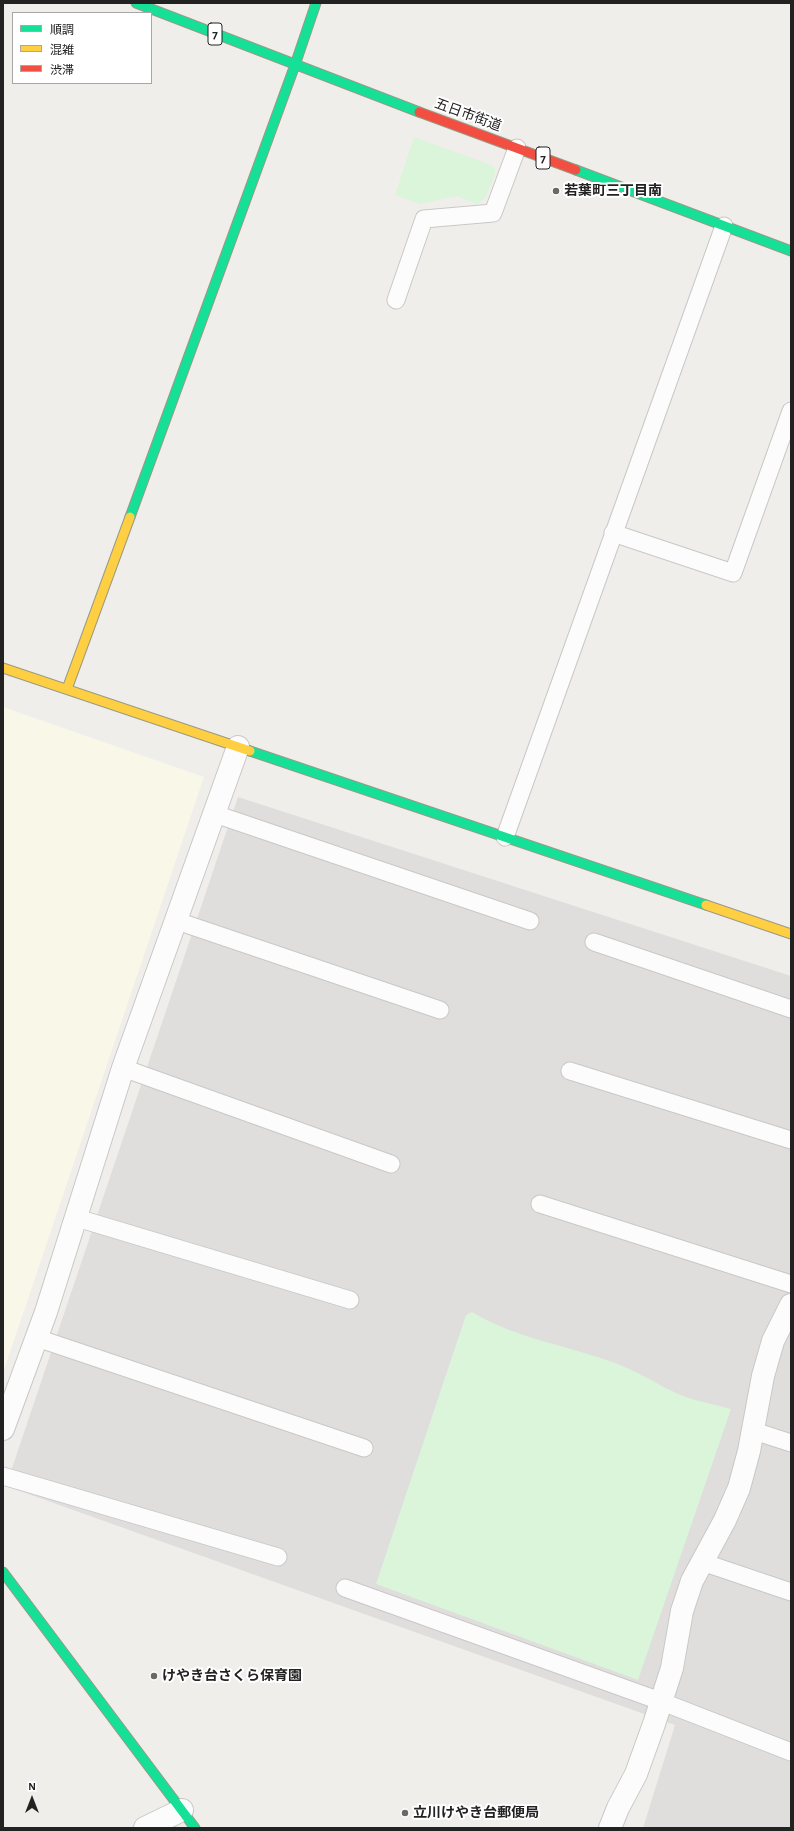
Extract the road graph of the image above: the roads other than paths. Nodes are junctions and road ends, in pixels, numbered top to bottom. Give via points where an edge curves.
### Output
1 (136, 3) edge
2 (316, 3) edge
3 (295, 65) junction
4 (517, 148) junction
5 (724, 226) junction
6 (791, 251) edge
7 (396, 300) dead end
8 (791, 411) edge
9 (613, 533) junction
10 (3, 668) edge
11 (67, 690) junction
12 (238, 747) junction
13 (215, 814) junction
14 (505, 837) junction
15 (177, 920) junction
16 (530, 920) dead end
17 (791, 934) edge
18 (594, 942) dead end
19 (791, 1009) edge
20 (440, 1010) dead end
21 (123, 1068) junction
22 (570, 1071) dead end
23 (791, 1140) edge
24 (391, 1164) dead end
25 (540, 1204) dead end
26 (77, 1218) junction
27 (791, 1284) edge
28 (350, 1300) dead end
29 (791, 1305) edge
30 (37, 1338) junction
31 (3, 1429) edge
32 (754, 1431) junction
33 (791, 1444) edge
34 (364, 1448) dead end
35 (3, 1476) edge
36 (278, 1557) dead end
37 (702, 1562) junction
38 (3, 1572) edge
39 (345, 1588) dead end
40 (791, 1592) edge
41 (660, 1701) junction
42 (791, 1752) edge
43 (182, 1810) junction
44 (145, 1828) edge
45 (195, 1828) edge
46 (610, 1828) edge

1 - 3 street, 五日市街道 / 7
2 - 3 street
3 - 4 street, 五日市街道 / 7
3 - 11 street
4 - 5 street, 五日市街道 / 7
4 - 7 lane via 493,213 424,219
5 - 6 street, 五日市街道 / 7
5 - 9 lane
8 - 9 lane via 734,573
9 - 14 lane
10 - 11 street
11 - 12 street
12 - 13 street
12 - 14 street
13 - 15 street
13 - 16 lane
14 - 17 street
15 - 20 lane
15 - 21 street
18 - 19 lane
21 - 24 lane
21 - 26 street
22 - 23 lane
25 - 27 lane
26 - 28 lane
26 - 30 street
29 - 32 street via 773,1341 763,1376
30 - 31 street
30 - 34 lane
32 - 33 lane
32 - 37 street via 738,1488 725,1520
35 - 36 lane
37 - 40 lane
37 - 41 street via 692,1581 682,1611 672,1668
38 - 43 street
39 - 41 lane
41 - 42 lane
41 - 46 street via 643,1754
43 - 44 street
43 - 45 street

